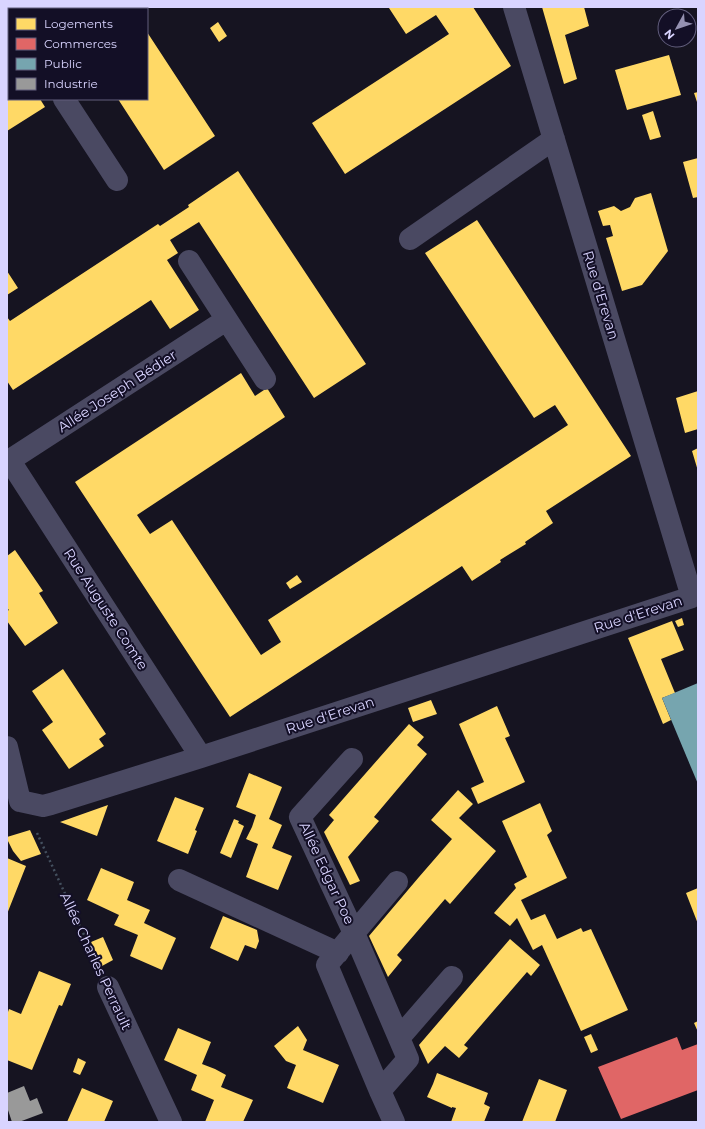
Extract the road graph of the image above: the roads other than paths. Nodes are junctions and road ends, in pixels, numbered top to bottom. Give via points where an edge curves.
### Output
1 (514, 7) edge
2 (65, 100) edge
3 (554, 139) junction
4 (117, 180) dead end
5 (410, 239) dead end
6 (189, 262) dead end
7 (226, 320) junction
8 (265, 379) dead end
9 (8, 462) edge
10 (7, 747) edge
11 (201, 757) junction
12 (352, 759) dead end
13 (14, 806) edge
14 (179, 880) dead end
15 (397, 882) dead end
16 (354, 933) junction
17 (338, 953) junction
18 (452, 977) dead end
19 (108, 987) road end
20 (399, 1038) junction
21 (380, 1091) junction
22 (171, 1122) edge
23 (394, 1122) edge

1 - 3 street, Rue d'Erevan
2 - 4 street
3 - 5 street
3 - 11 street, Rue d'Erevan via 692,597
6 - 7 street
7 - 8 street
7 - 9 street, Allée Joseph Bédier
9 - 11 street, Rue Auguste Comte
10 - 13 street
11 - 13 street, Rue d'Erevan via 43,806
12 - 16 street, Allée Edgar Poe via 300,817
14 - 17 street
15 - 16 street, Allée Edgar Poe
16 - 17 street, Allée Edgar Poe
16 - 20 street, Allée Edgar Poe
17 - 21 street, Allée Edgar Poe via 327,965
18 - 20 street
19 - 22 street, Allée Charles Perrault
20 - 21 street, Allée Edgar Poe via 408,1060
21 - 23 street, Allée Edgar Poe

